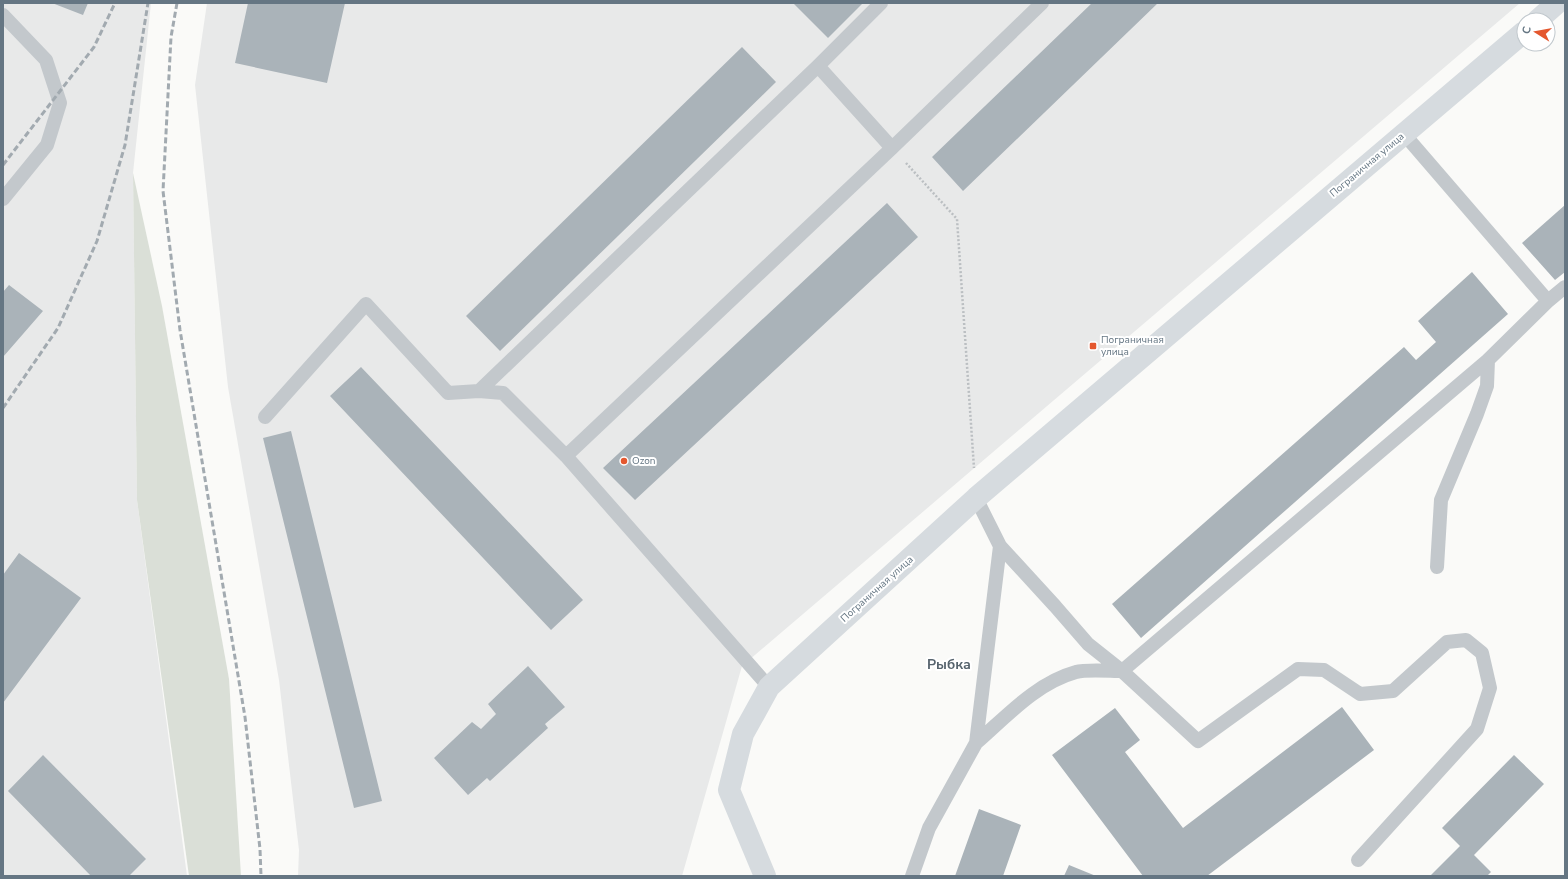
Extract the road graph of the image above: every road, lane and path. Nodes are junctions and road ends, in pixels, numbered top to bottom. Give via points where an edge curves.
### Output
1 (881, 3) edge
2 (1042, 3) edge
3 (1557, 3) edge
4 (1547, 12) edge
5 (3, 15) edge
6 (1516, 39) edge
7 (818, 66) junction
8 (1404, 134) junction
9 (892, 148) junction
10 (3, 199) edge
11 (1565, 287) edge
12 (1548, 301) junction
13 (1488, 360) junction
14 (479, 391) junction
15 (265, 417) dead end
16 (566, 456) junction
17 (976, 498) junction
18 (1000, 546) junction
19 (1438, 567) dead end
20 (1122, 671) junction
21 (769, 687) junction
22 (976, 743) junction
23 (1358, 860) dead end
24 (765, 876) edge
25 (912, 876) edge

1 - 7 lane
2 - 9 lane
3 - 4 main road
5 - 10 lane via 46,60 60,103 46,145
6 - 8 main road, Пограничная улица
7 - 9 lane
7 - 14 lane
8 - 12 lane
8 - 17 main road, Пограничная улица
9 - 16 lane
9 - 17 path via 957,220
11 - 12 lane
12 - 13 lane
13 - 19 lane via 1487,386 1440,500
13 - 20 lane
14 - 15 lane via 448,393 366,304
14 - 16 lane via 503,392
16 - 21 lane
17 - 18 lane
17 - 21 main road, Пограничная улица
18 - 20 lane via 1088,644
18 - 22 lane
20 - 22 lane via 1077,671 1054,680 1034,693
20 - 23 lane via 1198,741 1298,669 1324,670 1360,694 1393,691 1447,642 1466,640 1482,653 1490,688 1477,729
21 - 24 main road, Пограничная улица via 743,734 730,790
22 - 25 lane via 929,828

